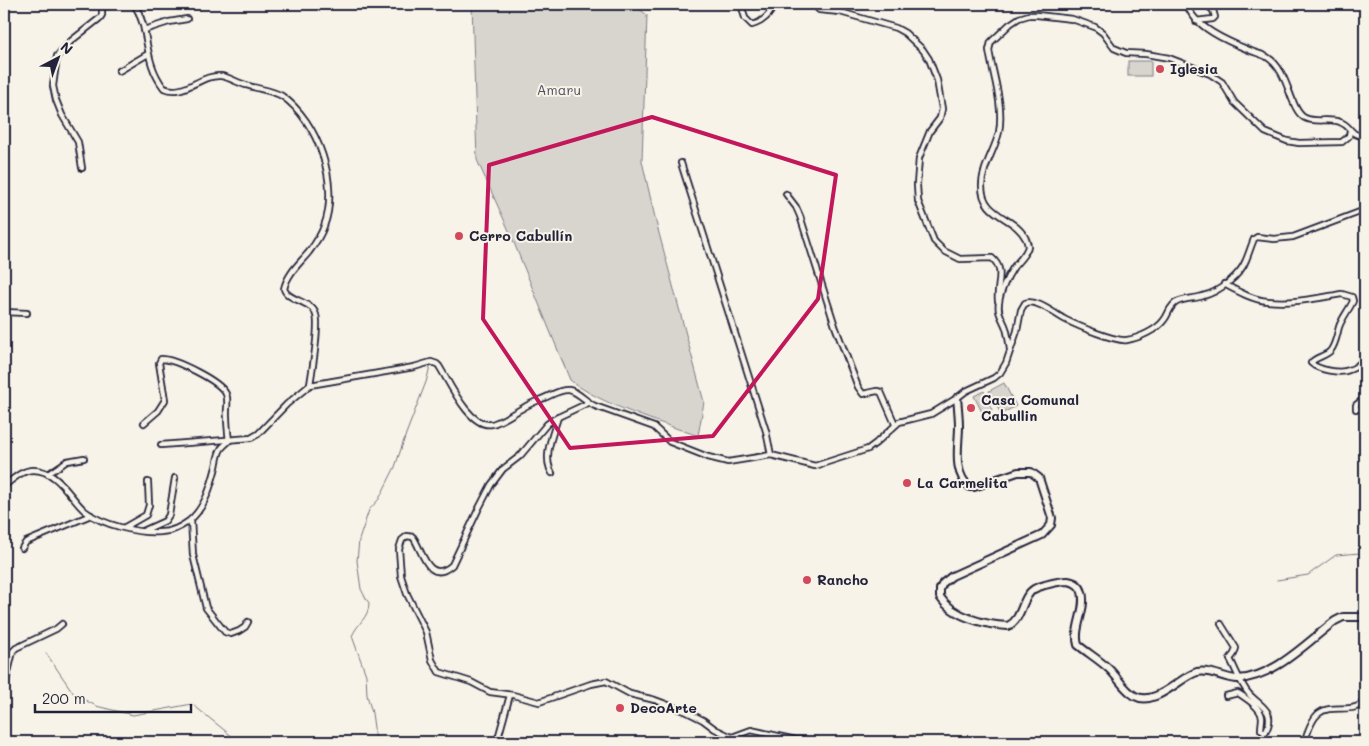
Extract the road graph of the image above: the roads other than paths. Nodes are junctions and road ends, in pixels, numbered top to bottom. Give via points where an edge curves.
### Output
1 (102, 4) edge
2 (134, 4) edge
3 (741, 4) edge
4 (774, 4) edge
5 (815, 4) edge
6 (1187, 4) edge
7 (1206, 4) edge
8 (187, 19) dead end
9 (1196, 21) junction
10 (144, 30) junction
11 (148, 54) junction
12 (119, 71) dead end
13 (1350, 131) junction
14 (1365, 136) edge
15 (681, 163) dead end
16 (82, 168) dead end
17 (786, 194) dead end
18 (1365, 210) edge
19 (1224, 284) junction
20 (998, 304) junction
21 (4, 312) edge
22 (27, 313) dead end
23 (1010, 351) junction
24 (1365, 358) edge
25 (310, 385) junction
26 (957, 398) junction
27 (1365, 398) edge
28 (588, 403) junction
29 (1365, 409) edge
30 (558, 417) junction
31 (144, 423) dead end
32 (895, 424) junction
33 (229, 440) junction
34 (161, 445) dead end
35 (772, 455) junction
36 (84, 458) dead end
37 (552, 473) dead end
38 (48, 474) junction
39 (175, 478) dead end
40 (148, 482) dead end
41 (4, 486) edge
42 (90, 515) junction
43 (191, 520) junction
44 (125, 527) junction
45 (142, 531) junction
46 (22, 548) dead end
47 (1365, 618) edge
48 (248, 622) dead end
49 (62, 624) dead end
50 (1221, 624) dead end
51 (1240, 679) junction
52 (4, 683) edge
53 (510, 695) junction
54 (1226, 696) dead end
55 (1365, 700) edge
56 (732, 740) edge
57 (497, 742) edge
58 (821, 742) edge
59 (1304, 742) edge

1 - 16 street via 100,18 58,56 53,86 62,115 78,142
2 - 10 street
3 - 4 street via 745,18 752,25 762,21
5 - 20 street via 819,10 840,12 896,28 912,38 929,59 942,108 919,158 918,201 934,241 944,251 960,259 992,258 1000,266
6 - 9 street
7 - 9 street via 1215,17
8 - 10 street
9 - 13 street via 1238,46 1274,62 1304,117 1339,121
10 - 11 street
11 - 12 street
11 - 25 street via 160,83 169,90 176,91 222,76 282,96 308,124 320,147 330,195 325,224 317,241 290,274 284,289 288,296 313,308 316,313
13 - 14 street
13 - 20 street via 1342,142 1311,144 1287,141 1265,132 1234,102 1222,82 1210,74 1169,58 1126,53 1114,48 1102,33 1087,23 1041,15 1019,18 991,42 989,50 1000,113 994,150 984,170 983,198 989,208 1019,230 1028,246 1012,269
15 - 35 street
17 - 32 street via 800,216 858,387 863,394 881,392
18 - 19 street via 1293,237 1257,237 1240,271
19 - 23 street via 1203,296 1177,301 1158,327 1127,340 1111,338 1067,321 1037,303 1027,302 1021,310
19 - 24 street via 1267,301 1349,295 1353,302 1330,351 1311,363 1345,371
20 - 23 street
21 - 22 street
23 - 26 street via 1000,373
25 - 28 street via 431,362 439,366 469,413 485,424 495,423 561,390 572,391
25 - 33 street via 258,434
26 - 32 street via 931,414
26 - 51 street via 958,461 964,482 974,487 1018,472 1032,472 1039,478 1052,518 1051,525 1042,535 946,580 940,594 949,607 975,619 1008,626 1016,619 1034,589 1054,582 1071,581 1081,588 1083,597 1078,645 1109,669 1134,696 1154,696 1196,672
27 - 29 street via 1356,406 1358,410
28 - 30 street
28 - 35 street via 654,428 670,442 708,457 728,462
30 - 37 street via 547,458
30 - 53 street via 547,424 520,456 502,469 452,565 436,571 431,568 422,557 415,539 410,536 402,540 399,549 407,594 426,632 432,660 439,672 490,692
31 - 33 street via 165,400 158,362 166,359 203,376 227,395
32 - 35 street via 868,449 815,466
33 - 34 street
33 - 43 street via 221,449 210,489
36 - 38 street via 67,461
38 - 41 street via 32,470
38 - 42 street
39 - 45 street via 169,516 160,524
40 - 44 street via 146,515
42 - 44 street
42 - 46 street via 26,542
43 - 45 street via 161,532
43 - 48 street via 193,555 206,608 230,634
44 - 45 street
47 - 51 street via 1343,617 1283,662 1266,672
49 - 52 street via 13,651
50 - 51 street via 1236,648 1230,659
51 - 54 street via 1250,694 1266,708 1269,719 1265,733 1261,730 1261,714 1254,705 1238,694
53 - 56 street via 539,702 606,681 630,694 687,712
53 - 57 street
55 - 59 street via 1360,707 1337,708 1316,716
56 - 58 street via 750,730

